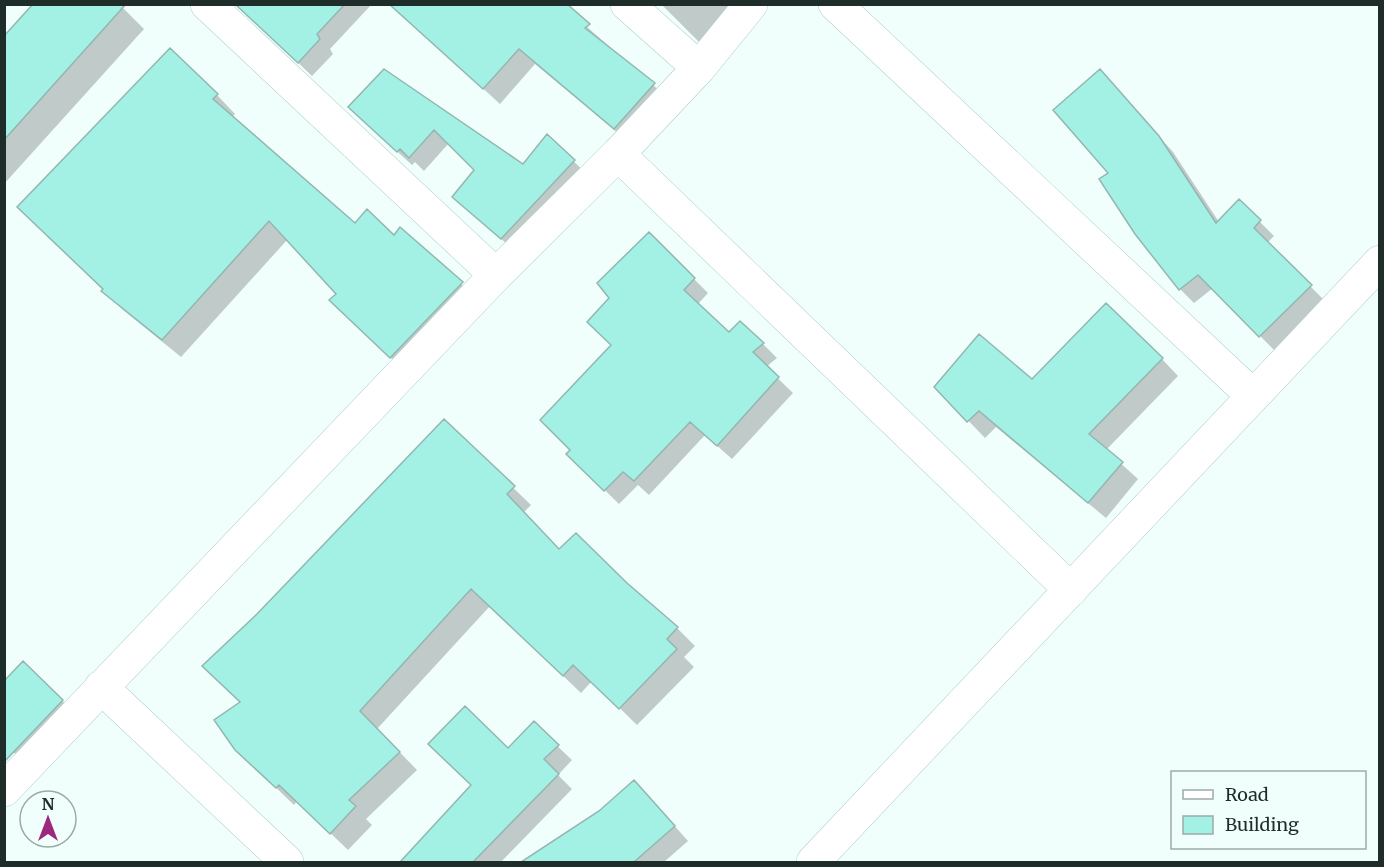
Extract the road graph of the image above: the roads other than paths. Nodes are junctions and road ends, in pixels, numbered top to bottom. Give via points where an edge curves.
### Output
1 (207, 4) edge
2 (627, 4) edge
3 (751, 4) edge
4 (835, 4) edge
5 (699, 68) junction
6 (618, 154) junction
7 (1380, 262) edge
8 (496, 275) junction
9 (1253, 396) junction
10 (1071, 590) junction
11 (101, 687) junction
12 (4, 790) edge
13 (287, 862) edge
14 (813, 862) edge

1 - 8 street
2 - 5 street
3 - 5 street
4 - 9 street
5 - 6 street
6 - 8 street
6 - 10 street
7 - 9 street
8 - 11 street
9 - 10 street
10 - 14 street
11 - 12 street
11 - 13 street

